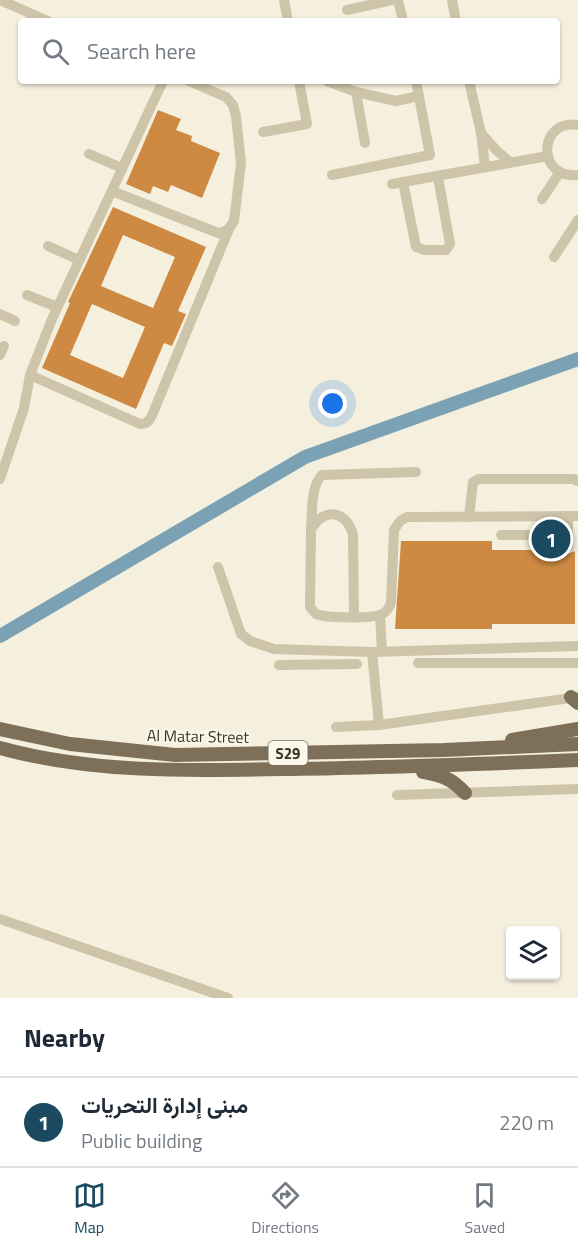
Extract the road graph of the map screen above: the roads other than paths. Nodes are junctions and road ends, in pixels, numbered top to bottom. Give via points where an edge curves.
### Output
1 (0, 0) edge
2 (284, 0) edge
3 (392, 0) edge
4 (398, 0) edge
5 (452, 0) edge
6 (346, 10) dead end
7 (41, 18) edge
8 (287, 18) edge
9 (402, 18) edge
10 (455, 18) edge
11 (162, 84) edge
12 (196, 84) edge
13 (300, 84) edge
14 (335, 84) edge
15 (417, 84) edge
16 (471, 84) edge
17 (356, 92) junction
18 (419, 96) junction
19 (578, 125) edge
20 (263, 132) dead end
21 (481, 133) junction
22 (365, 143) dead end
23 (88, 154) dead end
24 (548, 156) junction
25 (510, 162) junction
26 (485, 167) junction
27 (122, 168) junction
28 (560, 172) junction
29 (332, 175) dead end
30 (578, 175) edge
31 (438, 177) junction
32 (112, 191) junction
33 (542, 199) dead end
34 (578, 220) edge
35 (229, 229) junction
36 (48, 246) dead end
37 (554, 257) dead end
38 (79, 260) junction
39 (27, 295) dead end
40 (57, 307) junction
41 (0, 314) edge
42 (15, 321) dead end
43 (30, 375) junction
44 (416, 472) dead end
45 (0, 479) edge
46 (578, 481) edge
47 (573, 516) edge
48 (469, 517) junction
49 (311, 530) junction
50 (501, 535) dead end
51 (568, 535) junction
52 (568, 547) dead end
53 (218, 567) dead end
54 (380, 616) junction
55 (354, 617) junction
56 (559, 646) junction
57 (578, 646) edge
58 (484, 648) junction
59 (319, 650) junction
60 (377, 652) junction
61 (418, 663) dead end
62 (485, 663) junction
63 (558, 663) junction
64 (578, 663) edge
65 (357, 664) dead end
66 (279, 665) dead end
67 (319, 665) junction
68 (576, 699) edge
69 (380, 725) junction
70 (336, 727) dead end
71 (0, 729) edge
72 (577, 729) edge
73 (578, 744) edge
74 (0, 748) edge
75 (444, 750) junction
76 (0, 755) edge
77 (42, 758) junction
78 (578, 760) edge
79 (403, 767) junction
80 (578, 789) edge
81 (465, 793) junction
82 (397, 795) dead end
83 (0, 919) edge
84 (228, 998) edge

1 - 7 street
2 - 8 street
3 - 6 street
4 - 9 street
5 - 10 street
11 - 27 street
12 - 35 street via 226,97 236,114 241,163 234,221
13 - 20 street via 307,124
14 - 17 street
15 - 18 street
16 - 21 street
17 - 18 street via 396,101
17 - 22 street
18 - 29 street via 430,155
19 - 24 street via 567,124 553,133
21 - 25 street
21 - 26 street
23 - 27 street
24 - 25 street
24 - 28 street
25 - 26 street
26 - 31 street
27 - 32 street
28 - 30 street
28 - 33 street
31 - 31 street via 398,183 416,246 425,250 446,250 450,244
32 - 35 street via 218,233
32 - 38 street
34 - 37 street
35 - 43 street via 150,420 145,424
36 - 38 street
38 - 40 street
39 - 40 street
40 - 43 street
41 - 42 street
43 - 45 street via 24,408
44 - 49 street via 322,476 315,487
46 - 48 street via 479,479 472,482
47 - 48 street
47 - 51 street
48 - 54 street via 407,517 400,521 394,530 391,603
49 - 55 street via 310,607 323,617
49 - 55 street via 321,516 332,514 346,519 350,525
50 - 51 street
51 - 52 street
53 - 59 street via 241,634 274,649
54 - 55 street
54 - 60 street
56 - 57 street
56 - 58 street
56 - 63 street
58 - 60 street
58 - 62 street
59 - 60 street
59 - 67 street
60 - 69 street
61 - 62 street
62 - 63 street
63 - 64 street
65 - 67 street
66 - 67 street
68 - 69 street
69 - 70 street
71 - 75 main road, Al Matar Street / S29 via 70,744 175,755
72 - 75 main road
73 - 75 main road, Al Matar Street / S29
74 - 77 main road, Al Matar Street / S29
76 - 77 street via 33,762
77 - 79 main road, Al Matar Street / S29 via 176,770
78 - 79 main road, Al Matar Street / S29
79 - 81 main road via 448,778
80 - 81 street
81 - 82 street
83 - 84 street

